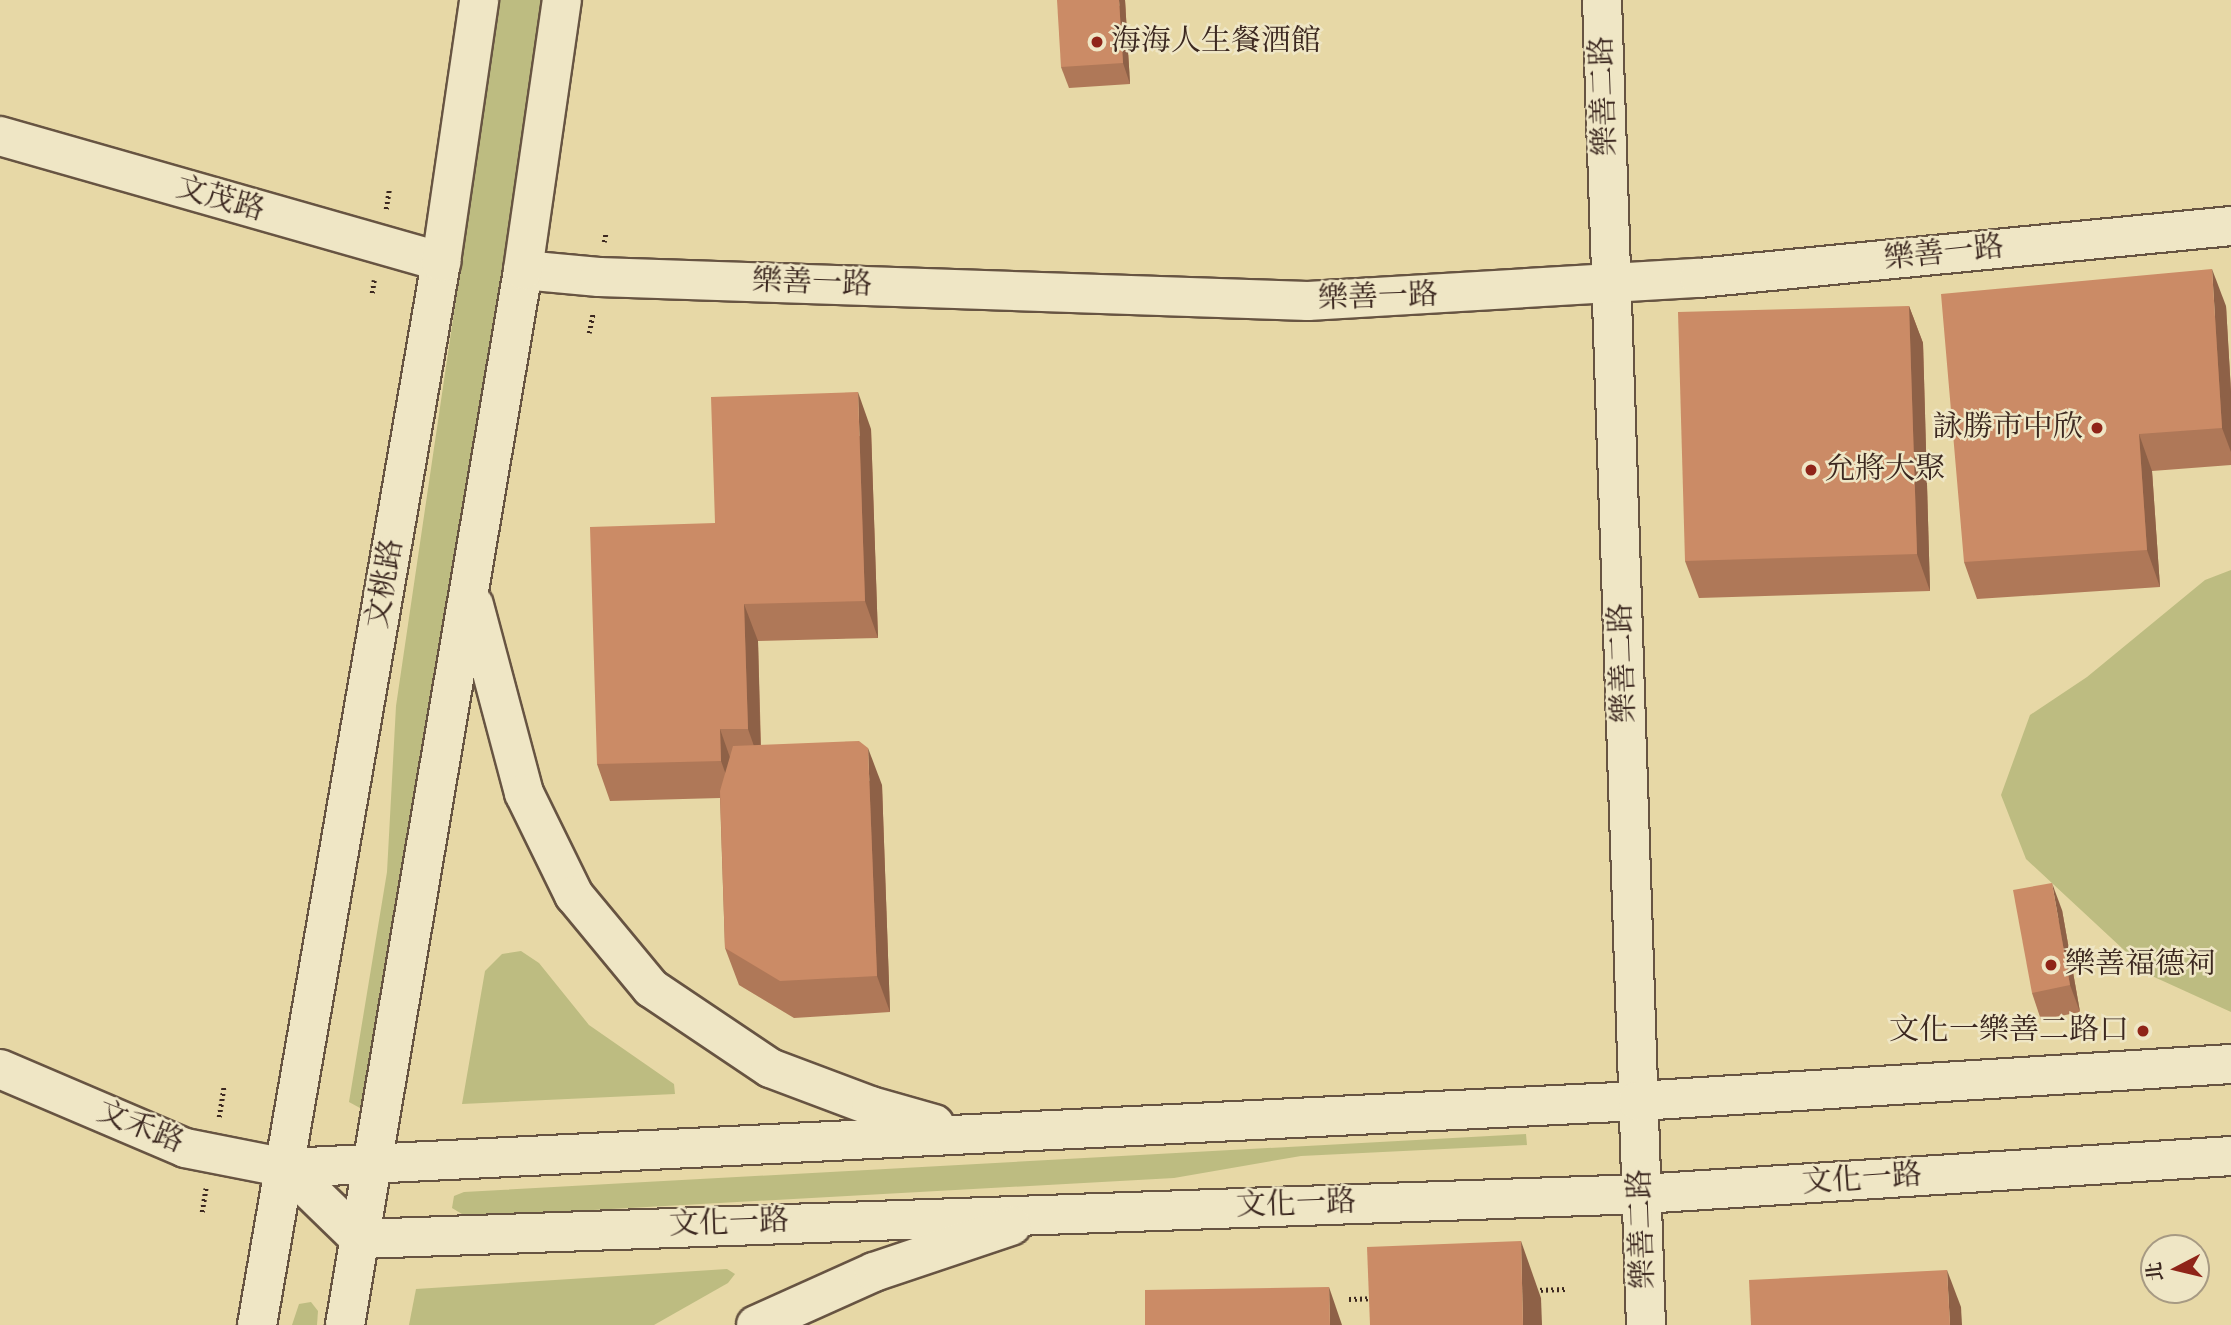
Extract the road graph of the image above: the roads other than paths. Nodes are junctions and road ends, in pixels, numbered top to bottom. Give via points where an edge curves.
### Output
1 (479, 0) edge
2 (562, 0) edge
3 (1602, 0) edge
4 (0, 136) edge
5 (2231, 226) edge
6 (441, 262) junction
7 (523, 270) junction
8 (1611, 285) junction
9 (470, 590) junction
10 (2231, 1064) edge
11 (0, 1069) edge
12 (1638, 1101) junction
13 (966, 1133) junction
14 (2231, 1156) edge
15 (372, 1164) junction
16 (286, 1168) junction
17 (1643, 1194) junction
18 (1053, 1212) junction
19 (360, 1238) junction
20 (257, 1325) edge
21 (345, 1325) edge
22 (756, 1325) edge
23 (1646, 1325) edge

1 - 6 street, 文桃路
2 - 7 street
3 - 8 street, 樂善二路
4 - 6 street, 文茂路
5 - 8 street, 樂善一路
6 - 16 street, 文桃路
7 - 8 street, 樂善一路 via 598,277 1308,301
7 - 9 street
8 - 12 street, 樂善二路
9 - 13 street via 524,793 575,895 651,988 770,1068 871,1106
9 - 15 street
10 - 12 street
11 - 16 street, 文禾路 via 185,1148
12 - 13 street
12 - 17 street, 樂善二路
13 - 15 street
14 - 17 street, 文化一路
15 - 16 street
15 - 19 street
16 - 19 street
16 - 20 street
17 - 18 street, 文化一路
17 - 23 street, 樂善二路
18 - 19 street, 文化一路
18 - 22 street via 874,1272
19 - 21 street

